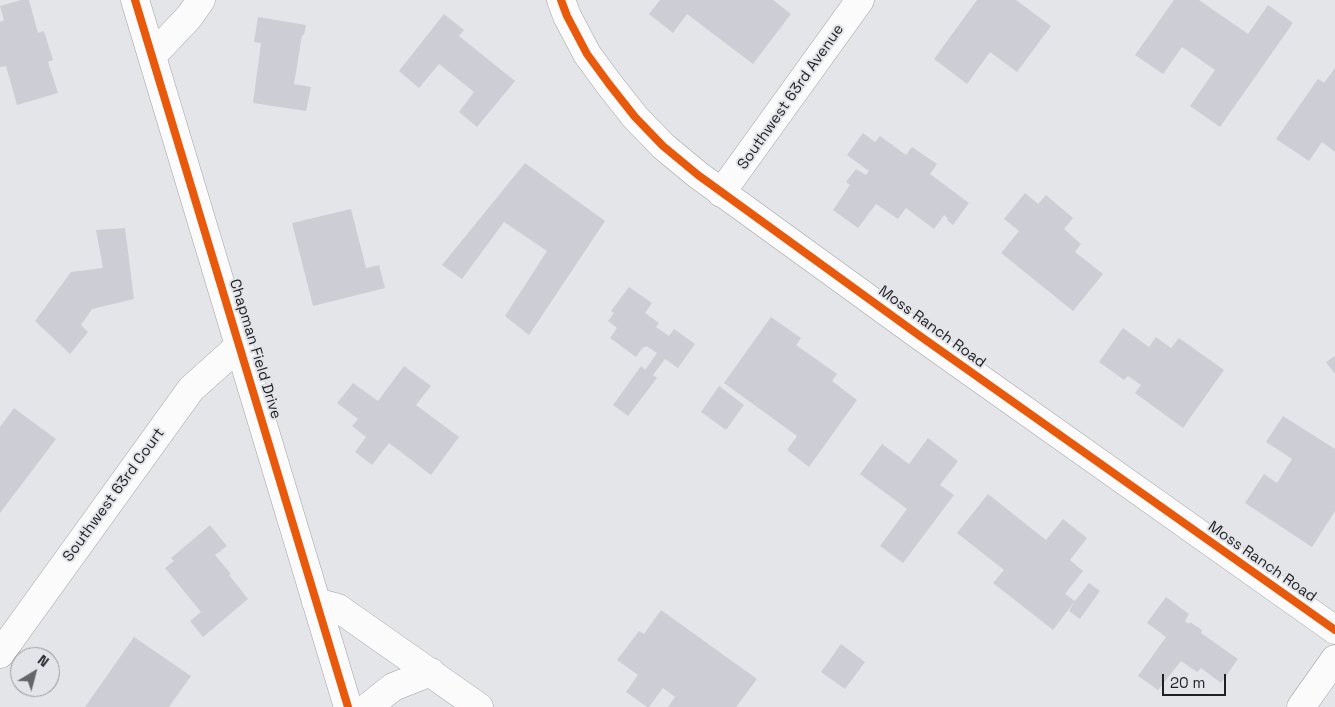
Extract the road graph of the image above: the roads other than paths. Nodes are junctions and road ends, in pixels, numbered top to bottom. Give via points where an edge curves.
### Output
1 (135, 0) edge
2 (201, 0) edge
3 (561, 0) edge
4 (860, 0) edge
5 (152, 56) junction
6 (721, 193) junction
7 (239, 346) junction
8 (316, 602) junction
9 (1335, 630) edge
10 (0, 654) edge
11 (1335, 659) edge
12 (431, 672) junction
13 (348, 707) edge
14 (368, 707) edge
15 (479, 707) edge
16 (1301, 707) edge

1 - 5 street, Chapman Field Drive
2 - 5 street via 189,18
3 - 6 street, Moss Ranch Road via 587,54 635,116 663,146
4 - 6 street, Southwest 63rd Avenue
5 - 7 street, Chapman Field Drive
6 - 9 street, Moss Ranch Road
7 - 8 street, Chapman Field Drive
7 - 10 street, Southwest 63rd Court via 191,389
8 - 12 street via 338,608
8 - 13 street, Chapman Field Drive
11 - 16 street
12 - 14 street via 394,687
12 - 15 street

